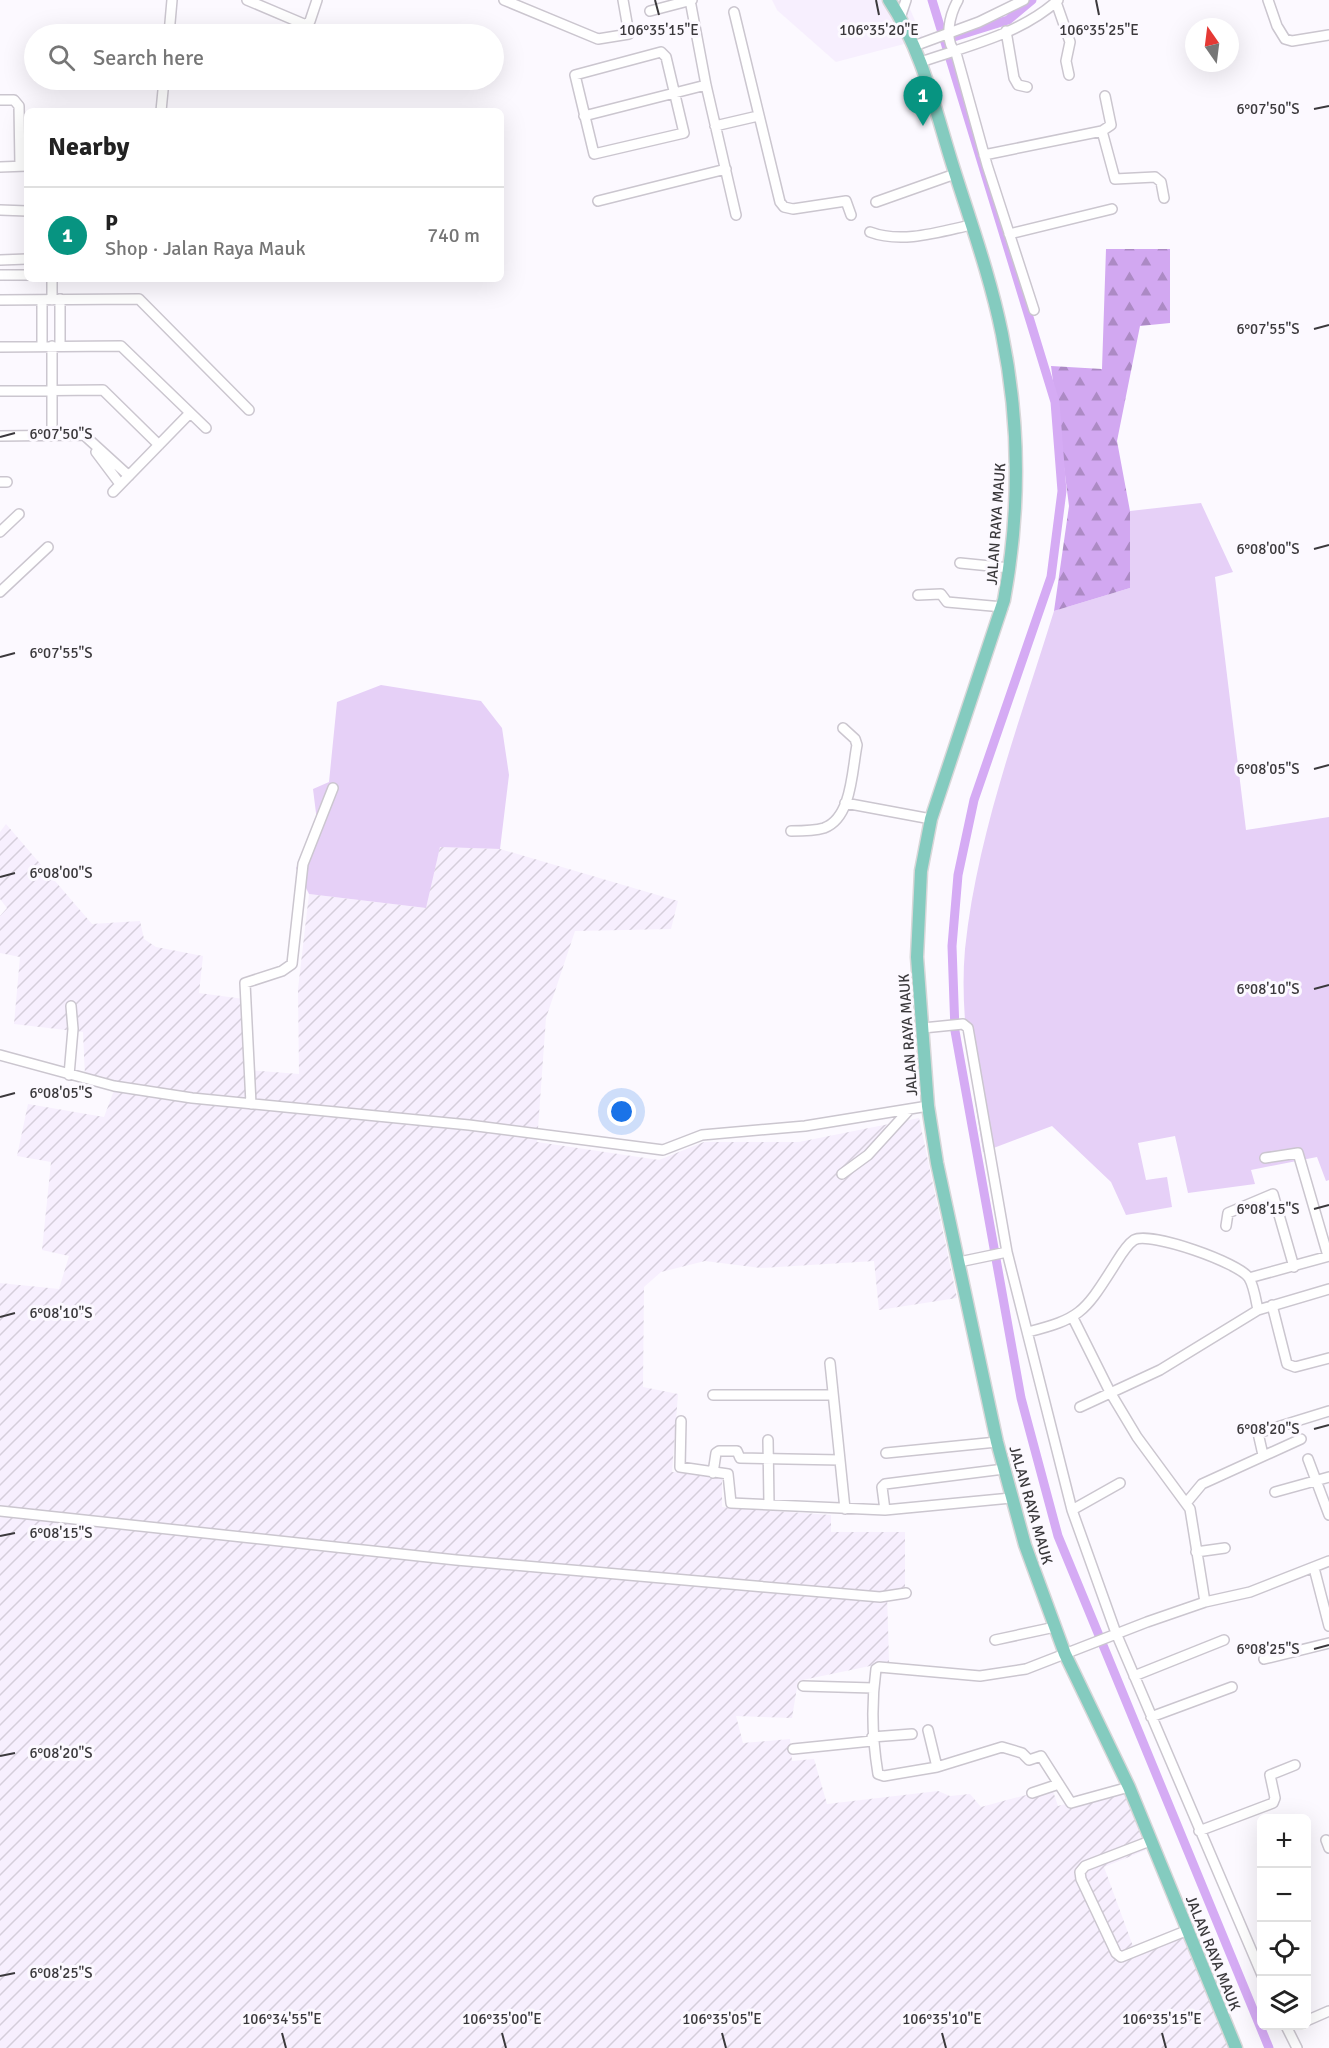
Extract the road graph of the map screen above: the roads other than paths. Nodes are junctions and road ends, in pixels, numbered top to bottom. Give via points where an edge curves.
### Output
1 (172, 0) edge
2 (247, 0) edge
3 (317, 0) edge
4 (504, 0) edge
5 (622, 0) edge
6 (691, 0) edge
7 (889, 0) edge
8 (906, 0) edge
9 (958, 0) edge
10 (1024, 0) edge
11 (1268, 0) edge
12 (1057, 1) edge
13 (666, 4) edge
14 (650, 11) dead end
15 (734, 12) dead end
16 (900, 18) junction
17 (170, 24) edge
18 (304, 24) edge
19 (307, 24) edge
20 (1006, 31) junction
21 (1329, 35) edge
22 (947, 36) junction
23 (920, 44) junction
24 (953, 52) junction
25 (924, 61) junction
26 (1069, 75) dead end
27 (706, 85) junction
28 (1027, 87) dead end
29 (163, 90) edge
30 (675, 93) junction
31 (1105, 96) dead end
32 (0, 100) edge
33 (161, 108) edge
34 (584, 116) junction
35 (759, 116) junction
36 (715, 126) junction
37 (1102, 131) junction
38 (984, 155) junction
39 (24, 166) edge
40 (0, 167) edge
41 (726, 169) junction
42 (956, 174) junction
43 (1164, 198) dead end
44 (597, 201) dead end
45 (876, 201) dead end
46 (1112, 209) dead end
47 (0, 210) edge
48 (24, 211) edge
49 (736, 214) dead end
50 (851, 215) dead end
51 (972, 225) junction
52 (870, 232) dead end
53 (1010, 234) junction
54 (24, 259) edge
55 (0, 260) edge
56 (0, 274) edge
57 (24, 275) edge
58 (52, 282) edge
59 (0, 300) edge
60 (52, 300) junction
61 (1034, 310) dead end
62 (52, 346) junction
63 (0, 347) edge
64 (0, 391) edge
65 (52, 391) junction
66 (249, 410) dead end
67 (190, 413) junction
68 (206, 428) dead end
69 (84, 435) junction
70 (0, 436) edge
71 (52, 436) junction
72 (159, 445) junction
73 (129, 476) junction
74 (120, 484) junction
75 (113, 492) dead end
76 (19, 514) dead end
77 (0, 532) edge
78 (48, 547) dead end
79 (960, 563) dead end
80 (1010, 568) junction
81 (0, 592) edge
82 (918, 595) dead end
83 (1003, 607) junction
84 (843, 728) dead end
85 (333, 788) dead end
86 (845, 803) junction
87 (932, 819) junction
88 (791, 831) dead end
89 (71, 1006) dead end
90 (926, 1028) junction
91 (0, 1055) edge
92 (69, 1075) junction
93 (251, 1104) junction
94 (928, 1106) junction
95 (910, 1109) junction
96 (1265, 1158) dead end
97 (842, 1174) dead end
98 (1227, 1226) dead end
99 (1003, 1253) junction
100 (1329, 1256) edge
101 (964, 1261) junction
102 (1294, 1267) junction
103 (1250, 1278) junction
104 (1329, 1289) edge
105 (1272, 1305) junction
106 (1258, 1310) junction
107 (1073, 1318) junction
108 (1028, 1332) junction
109 (1329, 1358) edge
110 (830, 1363) dead end
111 (1110, 1392) junction
112 (713, 1395) dead end
113 (833, 1395) junction
114 (1080, 1407) dead end
115 (1329, 1411) edge
116 (681, 1421) dead end
117 (768, 1440) dead end
118 (1301, 1440) dead end
119 (997, 1442) junction
120 (886, 1453) dead end
121 (1263, 1455) junction
122 (769, 1459) junction
123 (1308, 1459) dead end
124 (840, 1460) junction
125 (1004, 1469) junction
126 (713, 1473) junction
127 (1329, 1477) edge
128 (1317, 1481) junction
129 (1120, 1483) dead end
130 (1275, 1492) dead end
131 (1011, 1498) junction
132 (1187, 1502) junction
133 (769, 1504) junction
134 (845, 1509) junction
135 (885, 1509) junction
136 (1072, 1510) junction
137 (0, 1511) edge
138 (1329, 1515) edge
139 (1225, 1548) dead end
140 (1196, 1552) junction
141 (1329, 1561) edge
142 (1314, 1568) junction
143 (906, 1593) dead end
144 (1205, 1602) junction
145 (1328, 1616) edge
146 (1329, 1626) edge
147 (1055, 1627) junction
148 (1113, 1634) junction
149 (995, 1640) dead end
150 (1224, 1640) dead end
151 (1329, 1643) edge
152 (1069, 1652) junction
153 (1264, 1659) dead end
154 (1134, 1676) junction
155 (803, 1686) dead end
156 (1232, 1687) dead end
157 (873, 1688) junction
158 (1151, 1717) junction
159 (928, 1730) dead end
160 (912, 1734) dead end
161 (872, 1739) junction
162 (793, 1749) dead end
163 (1295, 1764) dead end
164 (937, 1767) junction
165 (1059, 1784) junction
166 (1129, 1787) junction
167 (1032, 1793) dead end
168 (1198, 1831) junction
169 (1150, 1841) junction
170 (1188, 1930) junction
171 (1257, 1964) edge
172 (1329, 2011) edge
173 (1311, 2019) edge
174 (1291, 2030) edge
175 (1236, 2048) edge
176 (1297, 2048) edge

1 - 17 street
2 - 18 street
3 - 19 street
4 - 5 street via 598,39 629,34
6 - 13 street
6 - 27 street
7 - 16 main road, JALAN RAYA MAUK
8 - 16 street
9 - 22 street
10 - 22 street
11 - 21 street via 1285,39
12 - 20 street
12 - 26 street via 1070,42 1066,61
13 - 14 street
15 - 35 street
16 - 23 main road, JALAN RAYA MAUK
20 - 24 street
20 - 28 street via 1014,78 1018,85
22 - 23 street
22 - 24 street
23 - 25 main road, JALAN RAYA MAUK
24 - 25 street
24 - 38 street
25 - 42 main road, JALAN RAYA MAUK
27 - 30 street
27 - 36 street
29 - 33 street
30 - 34 street
30 - 34 street via 685,129 680,135 598,155 592,150
30 - 34 street via 661,52 578,72 574,78
31 - 37 street via 1111,125
32 - 39 street via 14,100 19,106
35 - 36 street
35 - 50 street via 783,207 846,201
36 - 41 street
37 - 38 street
37 - 43 street via 1115,179 1155,177 1161,182
38 - 53 street
39 - 40 street
41 - 44 street
41 - 49 street
42 - 45 street
42 - 51 main road, JALAN RAYA MAUK
46 - 53 street
47 - 48 street
51 - 52 street via 920,236 880,236
51 - 80 main road, JALAN RAYA MAUK via 1002,335 1013,406 1017,467
53 - 61 street
54 - 55 street
56 - 57 street
58 - 60 street
59 - 60 street
60 - 62 street
60 - 62 street
60 - 66 street via 139,299
62 - 63 street
62 - 65 street
62 - 67 street via 121,346
64 - 65 street
65 - 71 street
65 - 72 street via 103,390
67 - 68 street
67 - 72 street
69 - 71 street
69 - 73 street
69 - 74 street
70 - 71 street
72 - 73 street
73 - 74 street
74 - 75 street
76 - 77 street
78 - 81 street
79 - 80 street
80 - 83 main road, JALAN RAYA MAUK
82 - 83 street via 941,594 947,602
83 - 87 main road, JALAN RAYA MAUK
84 - 86 street via 857,745
85 - 93 street via 303,864 292,964 245,983
86 - 87 street
86 - 88 street via 838,819 825,828
87 - 90 main road, JALAN RAYA MAUK via 919,896 917,957
89 - 92 street
90 - 94 main road, JALAN RAYA MAUK
90 - 99 street via 959,1024 968,1028
91 - 92 street
92 - 93 street via 114,1086
93 - 95 street via 469,1125 663,1150 702,1135 805,1126
94 - 95 street
94 - 101 main road, JALAN RAYA MAUK via 938,1163
95 - 97 street via 868,1155
96 - 100 street via 1298,1153
98 - 102 street via 1228,1213 1273,1194
99 - 101 street
99 - 108 street
100 - 102 street
101 - 119 main road, JALAN RAYA MAUK
102 - 103 street
103 - 106 street
103 - 107 street via 1233,1266 1178,1244 1143,1237 1121,1254 1098,1291
104 - 105 street
105 - 106 street
105 - 109 street via 1287,1364 1295,1367
106 - 111 street via 1160,1370
107 - 108 street
107 - 111 street
108 - 136 street
110 - 113 street
111 - 114 street
111 - 132 street via 1137,1437
112 - 113 street
113 - 124 street
115 - 121 street via 1258,1433
116 - 126 street via 680,1467
117 - 122 street
118 - 121 street
119 - 120 street
119 - 125 main road, JALAN RAYA MAUK
121 - 132 street via 1202,1484
122 - 124 street
122 - 126 street via 740,1458 737,1450 718,1451
122 - 133 street
123 - 128 street
124 - 134 street
125 - 131 main road, JALAN RAYA MAUK
125 - 135 street via 885,1484
126 - 133 street via 729,1476 731,1503
127 - 128 street
128 - 130 street
128 - 138 street
129 - 136 street
131 - 135 street
131 - 147 main road, JALAN RAYA MAUK
132 - 140 street
133 - 134 street
134 - 135 street
136 - 148 street
137 - 143 street via 456,1560 880,1597
139 - 140 street
140 - 144 street
141 - 142 street
142 - 144 street via 1250,1592
142 - 145 street
144 - 148 street
145 - 146 street
147 - 149 street
147 - 152 main road, JALAN RAYA MAUK
148 - 152 street
148 - 154 street
150 - 154 street
151 - 153 street
152 - 157 street via 1026,1669 980,1676 879,1667
152 - 166 main road, JALAN RAYA MAUK
154 - 158 street
155 - 157 street
156 - 158 street
157 - 161 street
158 - 168 street
159 - 164 street
160 - 161 street
161 - 162 street
161 - 164 street via 880,1775
163 - 168 street via 1271,1773 1275,1798 1270,1804
164 - 165 street via 1002,1746 1029,1760 1041,1756
165 - 166 street via 1068,1802 1074,1803
165 - 167 street
166 - 169 main road, JALAN RAYA MAUK
168 - 171 street
169 - 170 main road, JALAN RAYA MAUK
169 - 170 street via 1085,1866 1080,1872 1081,1879 1121,1957
170 - 175 main road, JALAN RAYA MAUK
172 - 173 street
174 - 176 street

